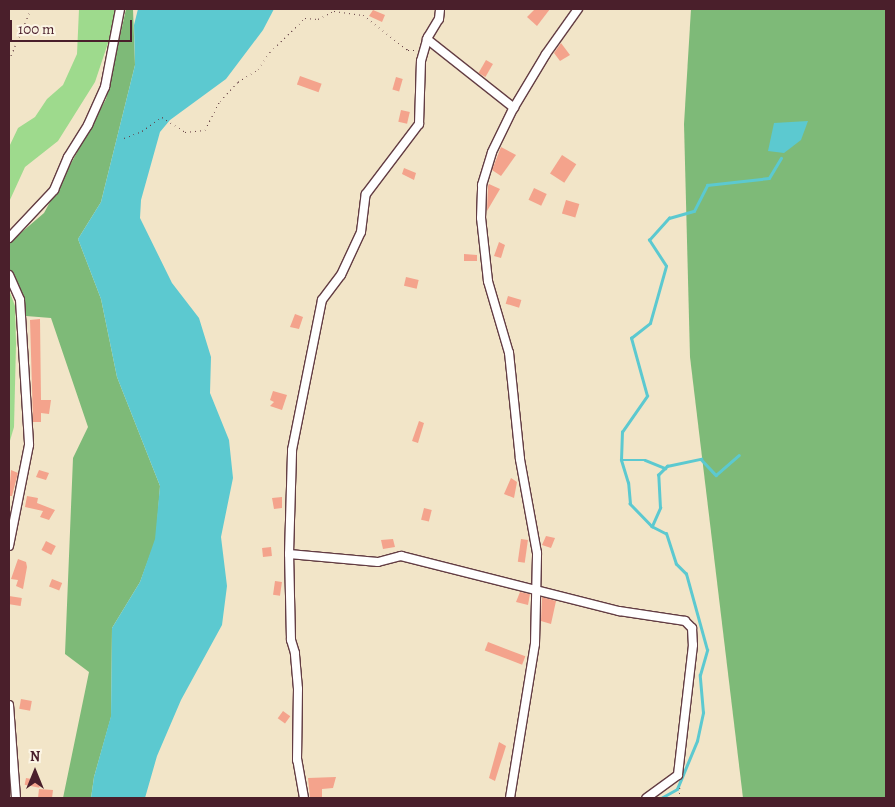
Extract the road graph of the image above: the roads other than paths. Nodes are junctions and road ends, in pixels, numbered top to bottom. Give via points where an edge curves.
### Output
1 (120, 9) edge
2 (440, 9) edge
3 (578, 9) edge
4 (428, 39) junction
5 (514, 108) junction
6 (9, 238) edge
7 (9, 275) edge
8 (9, 546) edge
9 (289, 554) junction
10 (538, 592) junction
11 (9, 705) edge
12 (16, 798) edge
13 (304, 798) edge
14 (510, 798) edge
15 (646, 798) edge

1 - 6 street via 105,87 88,125 68,157 54,190
2 - 4 street via 439,20
3 - 5 street
4 - 5 street
4 - 9 street via 419,73 422,110 419,124 366,194 361,232 341,275 322,300 292,455
5 - 10 street via 486,169 481,218 488,281 509,353 520,459 537,553
7 - 8 street via 20,300 29,445
9 - 10 street via 365,562 401,556
9 - 13 street via 291,640 298,689 297,760
10 - 14 street via 534,653
10 - 15 street via 598,603 619,611 679,618 692,628 678,775
11 - 12 street

